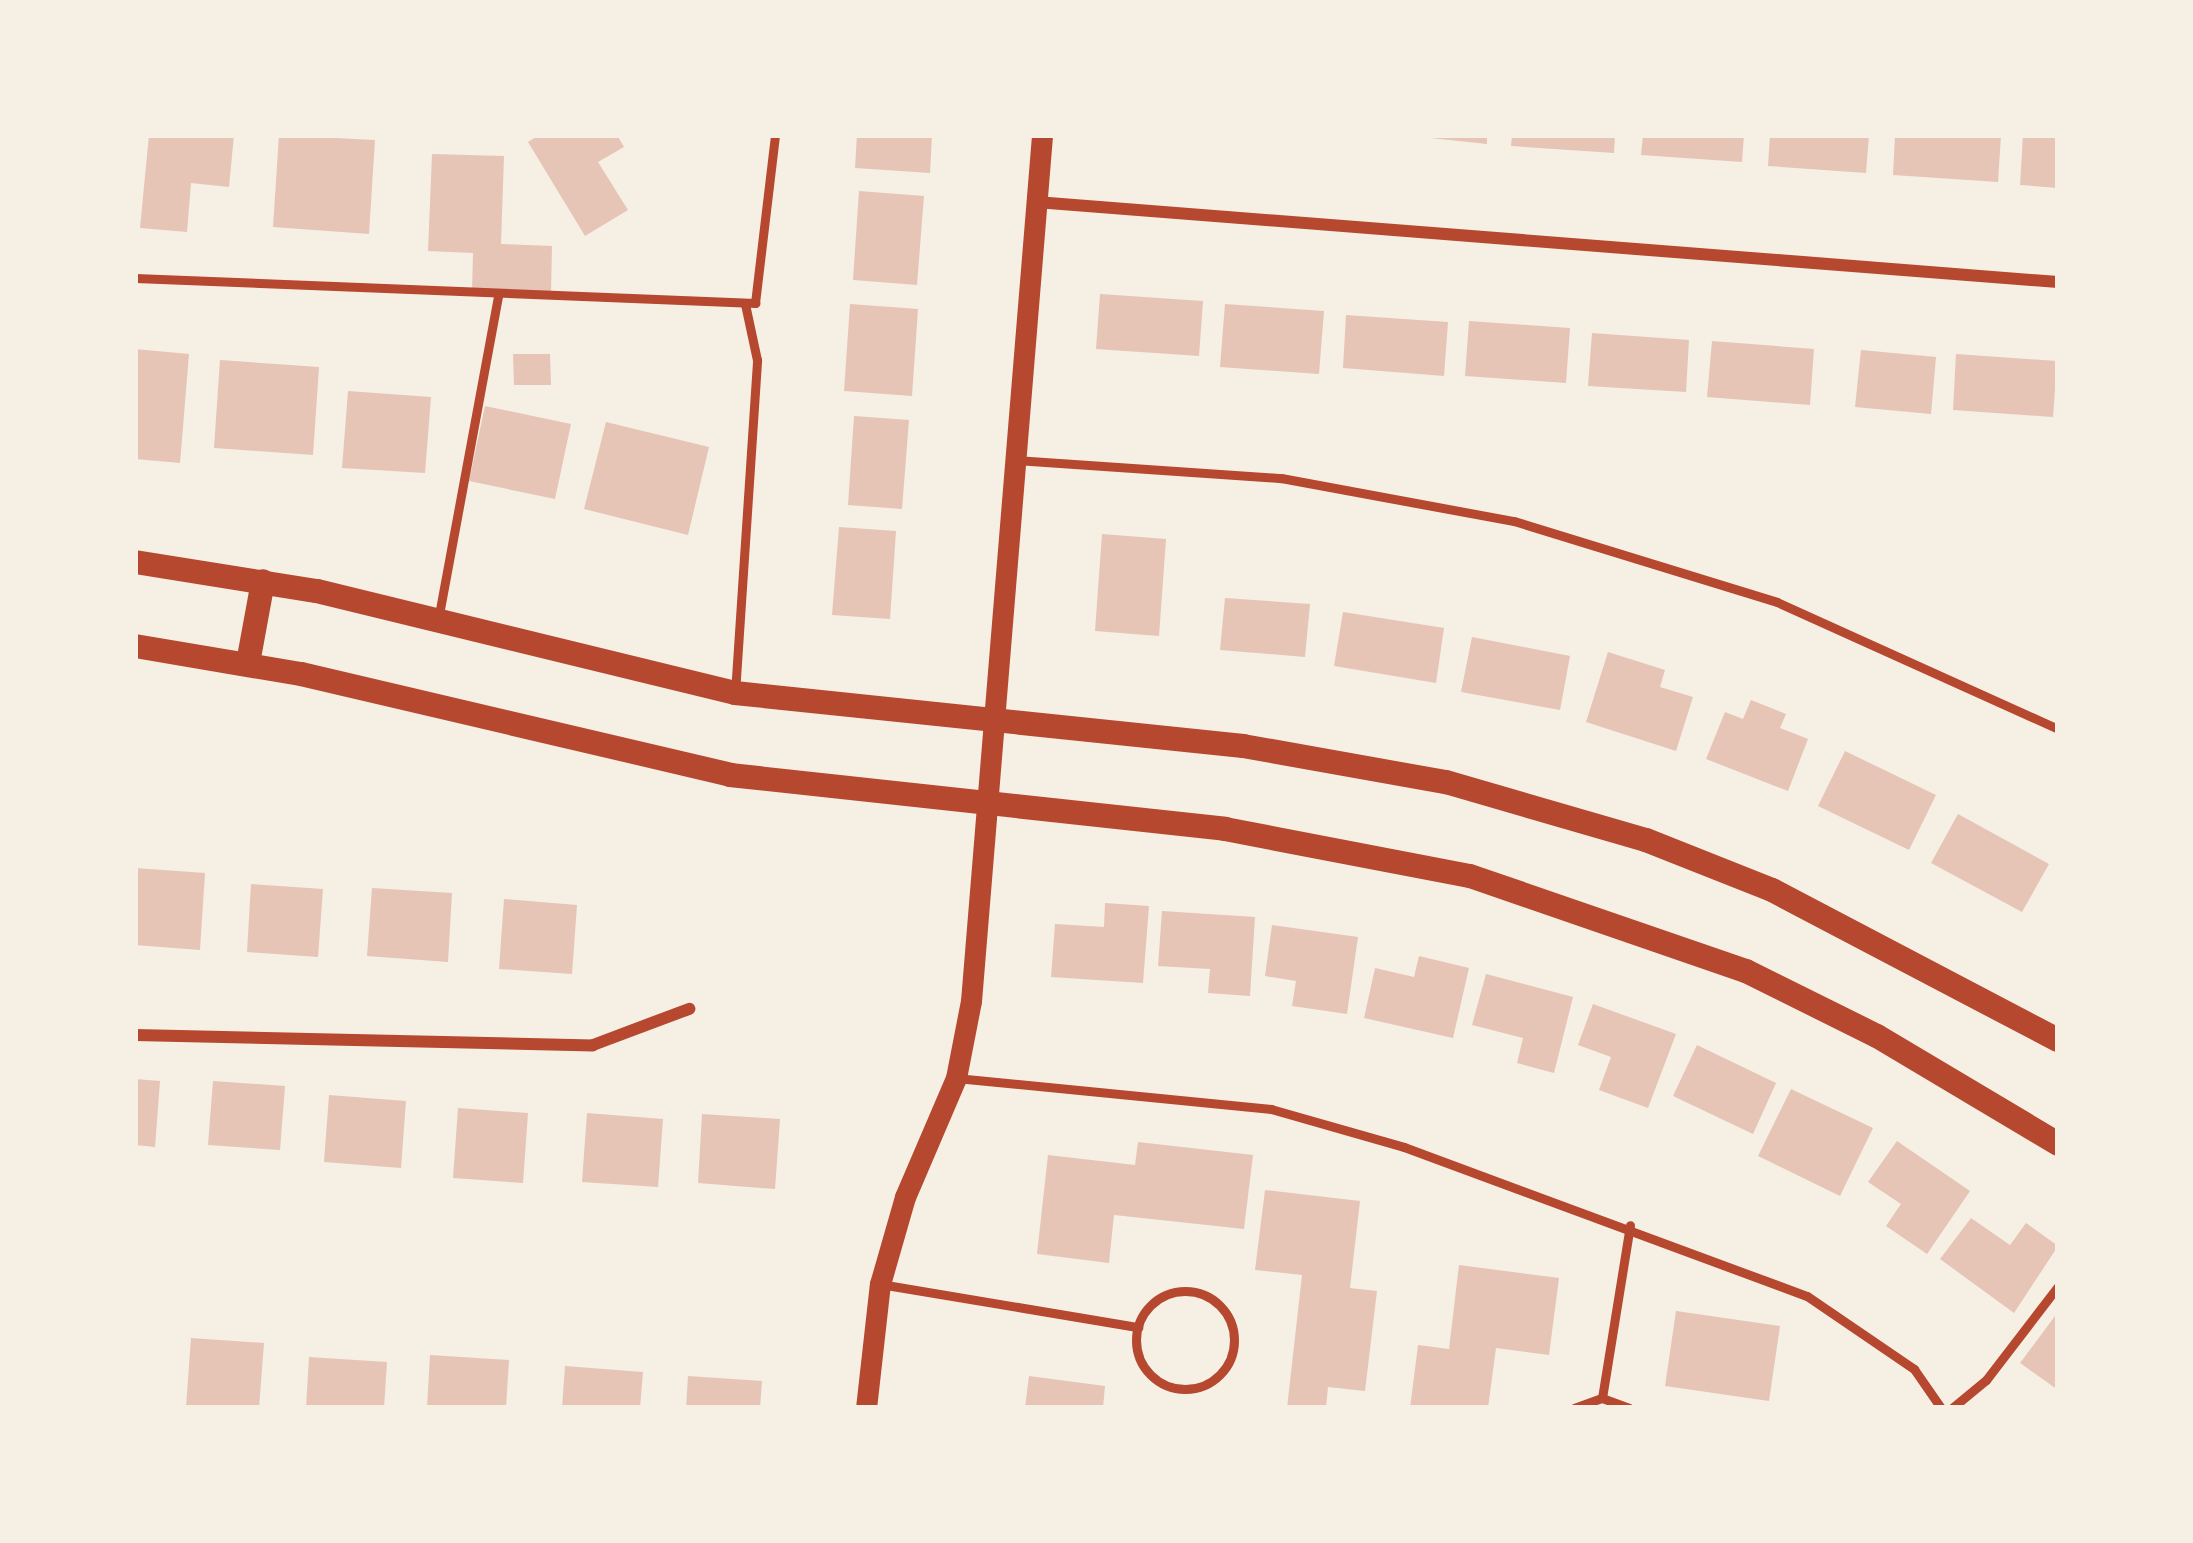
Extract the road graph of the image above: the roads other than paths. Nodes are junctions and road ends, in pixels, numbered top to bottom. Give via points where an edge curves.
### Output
1 (775, 135) edge
2 (1042, 135) edge
3 (1034, 202) junction
4 (135, 278) edge
5 (2058, 282) edge
6 (498, 296) junction
7 (745, 304) junction
8 (1015, 460) junction
9 (135, 562) edge
10 (263, 581) junction
11 (438, 620) junction
12 (135, 646) edge
13 (248, 663) junction
14 (735, 693) junction
15 (995, 721) junction
16 (2058, 729) edge
17 (987, 804) junction
18 (689, 1009) dead end
19 (135, 1035) edge
20 (2058, 1040) edge
21 (956, 1078) junction
22 (2058, 1144) edge
23 (1630, 1225) junction
24 (880, 1284) junction
25 (2058, 1286) edge
26 (1138, 1327) junction
27 (1602, 1398) junction
28 (866, 1408) edge
29 (1574, 1408) edge
30 (1629, 1408) edge
31 (1942, 1408) edge
32 (1952, 1408) edge

1 - 7 lane via 765,255 755,303
2 - 3 street
3 - 5 street
3 - 8 street
4 - 6 lane
6 - 7 lane
6 - 11 lane
7 - 14 lane via 757,360
8 - 15 street
8 - 16 lane via 1281,478 1514,521 1777,602
9 - 10 main road
10 - 11 main road
10 - 13 main road
11 - 14 main road
12 - 13 main road
13 - 17 main road via 656,762
14 - 15 main road
15 - 17 street
15 - 20 main road via 1309,755 1550,810 1832,916
17 - 21 street
17 - 22 main road via 1284,838 1542,897 1808,1000
18 - 19 street via 593,1045
21 - 23 lane via 1271,1109
21 - 24 street via 905,1197
23 - 27 lane
23 - 31 lane via 1807,1296 1914,1369
24 - 26 lane
24 - 28 street
25 - 32 lane via 1986,1379
26 - 26 lane via 1172,1292 1205,1295 1230,1318 1234,1351 1204,1386 1174,1388 1147,1372
27 - 29 lane
27 - 30 lane

